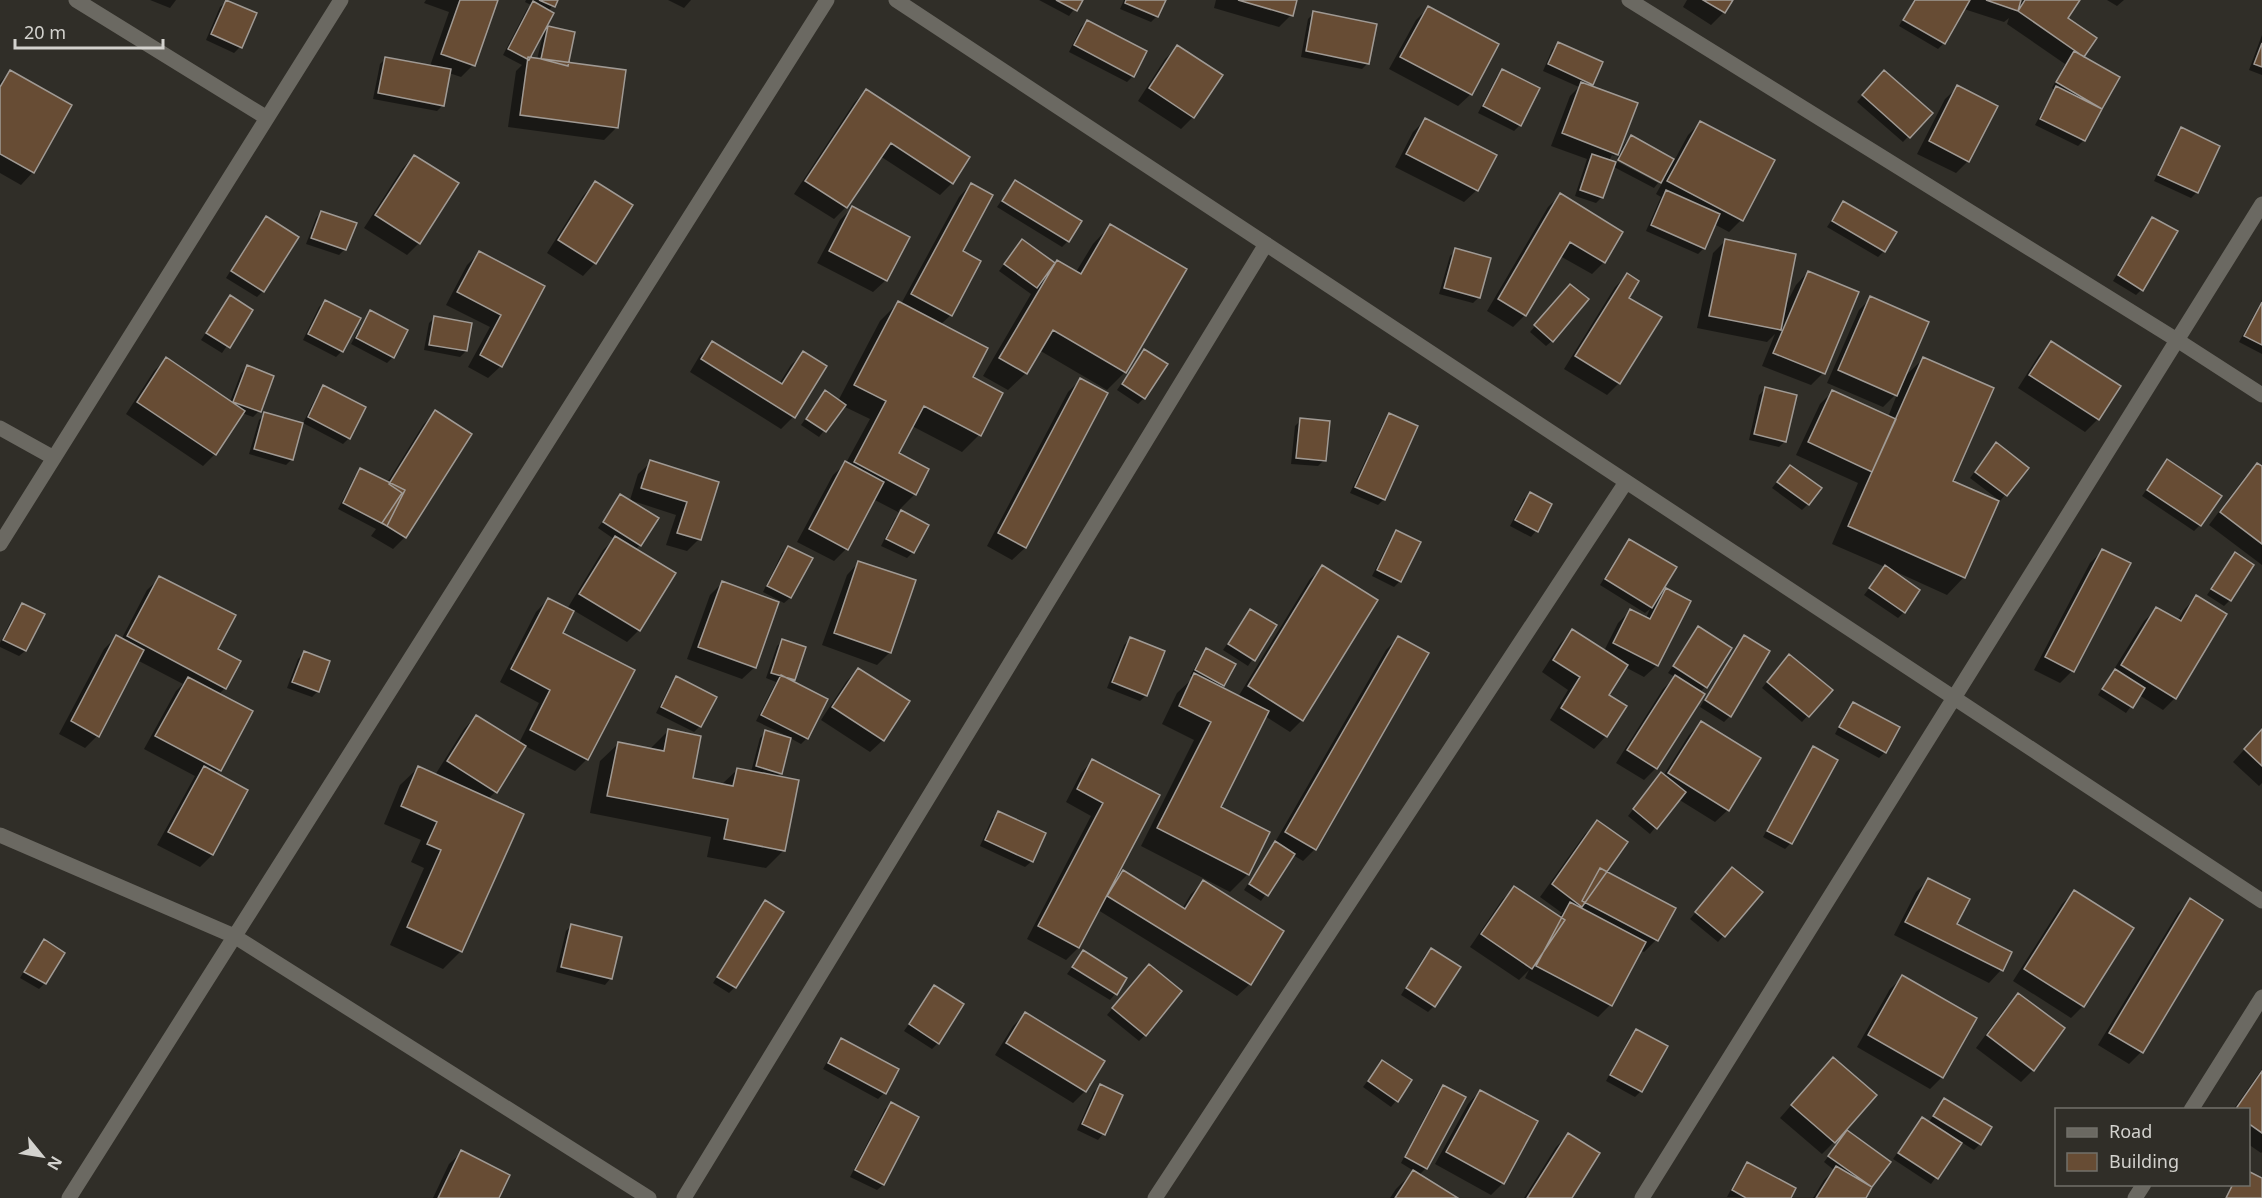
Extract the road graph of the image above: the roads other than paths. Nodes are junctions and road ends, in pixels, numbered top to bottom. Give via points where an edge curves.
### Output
1 (75, 0) edge
2 (340, 0) edge
3 (827, 0) edge
4 (896, 0) edge
5 (1629, 0) edge
6 (267, 118) junction
7 (2262, 204) edge
8 (1266, 244) junction
9 (2177, 340) junction
10 (2262, 395) edge
11 (0, 428) edge
12 (54, 458) junction
13 (1626, 482) junction
14 (0, 544) edge
15 (1953, 697) junction
16 (0, 835) edge
17 (2262, 901) edge
18 (234, 936) junction
19 (2262, 997) edge
20 (2192, 1108) edge
21 (69, 1198) edge
22 (649, 1198) edge
23 (684, 1198) edge
24 (1155, 1198) edge
25 (1642, 1198) edge

1 - 6 street
2 - 6 street
3 - 18 street
4 - 8 street
5 - 9 street
6 - 12 street
7 - 9 street
8 - 13 street
8 - 23 street
9 - 10 street
9 - 15 street
11 - 12 street
12 - 14 street
13 - 15 street
13 - 24 street
15 - 17 street
15 - 25 street
16 - 18 street
18 - 21 street
18 - 22 street
19 - 20 street

